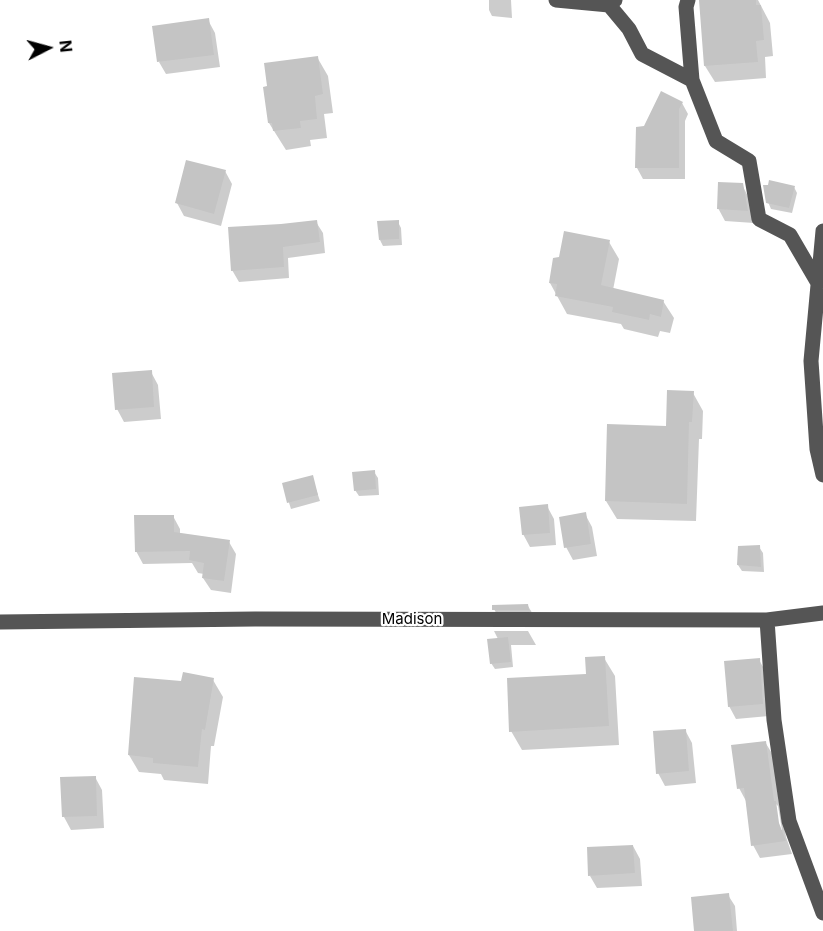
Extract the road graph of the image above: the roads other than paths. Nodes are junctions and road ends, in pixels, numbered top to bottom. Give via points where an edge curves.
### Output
1 (556, 0) edge
2 (688, 0) edge
3 (612, 2) edge
4 (692, 80) junction
5 (823, 231) edge
6 (818, 283) junction
7 (820, 450) edge
8 (823, 475) edge
9 (823, 598) edge
10 (823, 613) edge
11 (767, 620) junction
12 (0, 622) edge
13 (823, 913) edge

1 - 3 street
2 - 4 street
3 - 4 street via 642,54
4 - 6 street via 716,141 749,161 759,219 790,235
5 - 6 street
6 - 7 street via 811,361
7 - 8 street
9 - 10 street
10 - 11 street, Madison
11 - 12 street, Madison
11 - 13 street via 774,720 789,821

